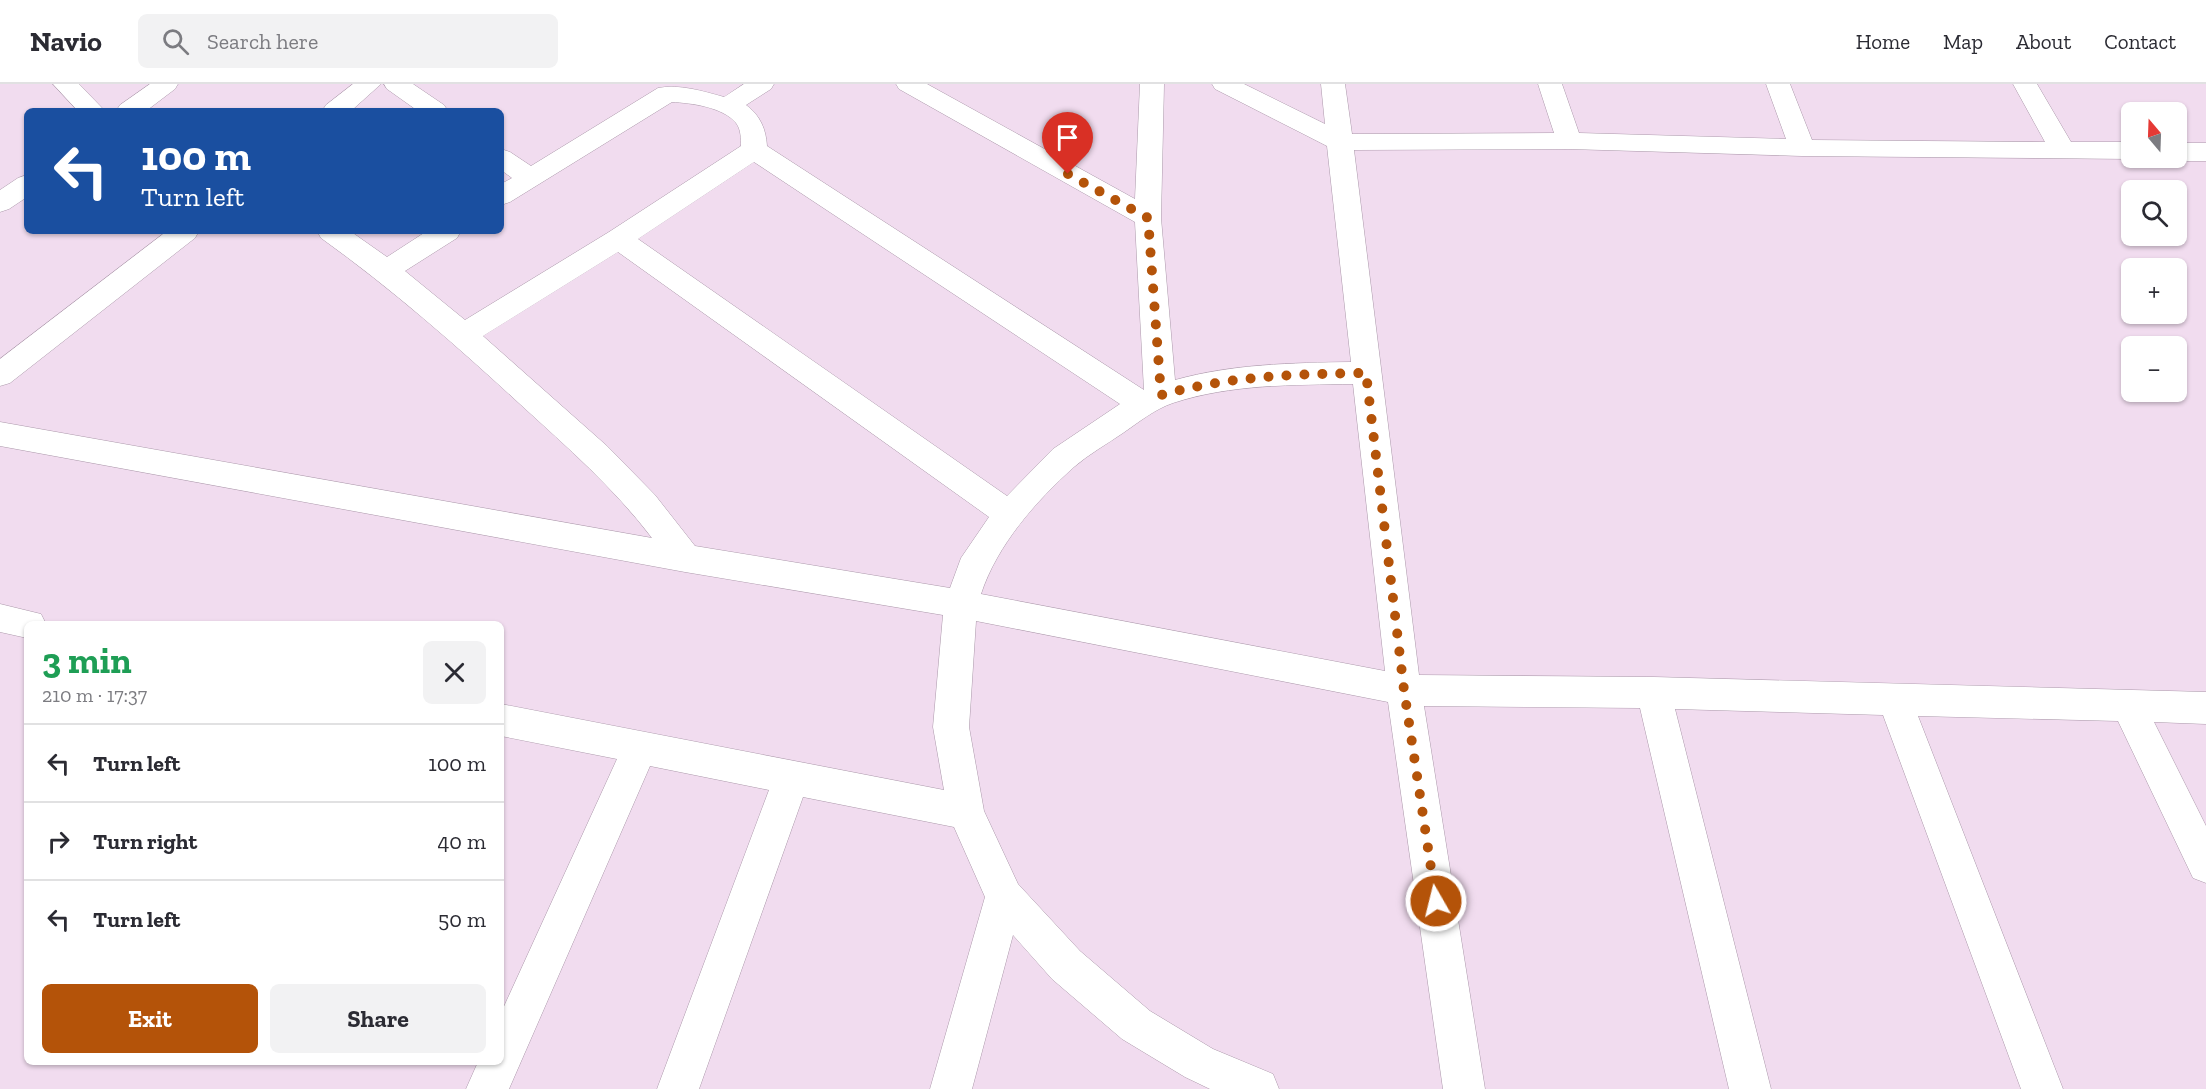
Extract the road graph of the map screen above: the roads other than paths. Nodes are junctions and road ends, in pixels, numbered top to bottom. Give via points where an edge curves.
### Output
1 (64, 84) edge
2 (166, 84) edge
3 (369, 84) edge
4 (396, 84) edge
5 (762, 84) edge
6 (908, 84) edge
7 (1152, 84) edge
8 (1224, 84) edge
9 (1333, 84) edge
10 (1550, 84) edge
11 (1778, 84) edge
12 (2025, 84) edge
13 (658, 89) edge
14 (727, 106) junction
15 (89, 108) edge
16 (133, 108) edge
17 (339, 108) edge
18 (431, 108) edge
19 (1569, 141) junction
20 (1341, 142) junction
21 (1802, 148) junction
22 (754, 150) junction
23 (2063, 150) junction
24 (2121, 151) edge
25 (2187, 152) edge
26 (2206, 152) edge
27 (504, 160) edge
28 (529, 177) junction
29 (24, 186) edge
30 (504, 194) edge
31 (0, 203) edge
32 (1148, 218) junction
33 (180, 234) edge
34 (335, 234) edge
35 (442, 234) edge
36 (619, 239) junction
37 (386, 270) junction
38 (463, 335) junction
39 (1366, 373) junction
40 (0, 375) edge
41 (1152, 400) junction
42 (0, 434) edge
43 (1009, 514) junction
44 (685, 558) junction
45 (961, 604) junction
46 (0, 618) edge
47 (24, 623) edge
48 (1404, 690) junction
49 (1654, 693) junction
50 (1895, 701) junction
51 (2128, 706) junction
52 (2206, 708) edge
53 (504, 721) edge
54 (640, 748) junction
55 (792, 778) junction
56 (966, 812) junction
57 (2206, 865) edge
58 (1004, 897) junction
59 (504, 1051) edge
60 (498, 1065) edge
61 (488, 1089) edge
62 (678, 1089) edge
63 (951, 1089) edge
64 (1258, 1089) edge
65 (1464, 1089) edge
66 (1750, 1089) edge
67 (2042, 1089) edge

1 - 15 street
2 - 16 street
3 - 17 street
4 - 18 street
5 - 14 street
6 - 32 street
7 - 32 street
8 - 20 street
9 - 20 street
10 - 19 street
11 - 21 street
12 - 23 street
13 - 14 street
13 - 28 street
14 - 22 street via 748,120 754,133
19 - 20 street
19 - 21 street
20 - 39 street
21 - 23 street
22 - 36 street
22 - 41 street
23 - 24 street
25 - 26 street
27 - 28 street
28 - 30 street
29 - 31 street
32 - 41 street
33 - 40 street
34 - 37 street
35 - 37 street
36 - 38 street
36 - 43 street
37 - 38 street
38 - 44 street via 596,455 644,504
39 - 41 street via 1274,376 1203,384
39 - 48 street
41 - 43 street via 1065,458
42 - 44 street
43 - 45 street via 973,568
44 - 45 street
45 - 48 street
45 - 56 street via 951,728
46 - 47 street
48 - 49 street
48 - 65 street
49 - 50 street
49 - 66 street
50 - 51 street
50 - 67 street
51 - 52 street
51 - 57 street
53 - 54 street
54 - 55 street
54 - 59 street
55 - 56 street
55 - 62 street
56 - 58 street
58 - 63 street
58 - 64 street via 1066,965 1136,1025 1199,1063
60 - 61 street

